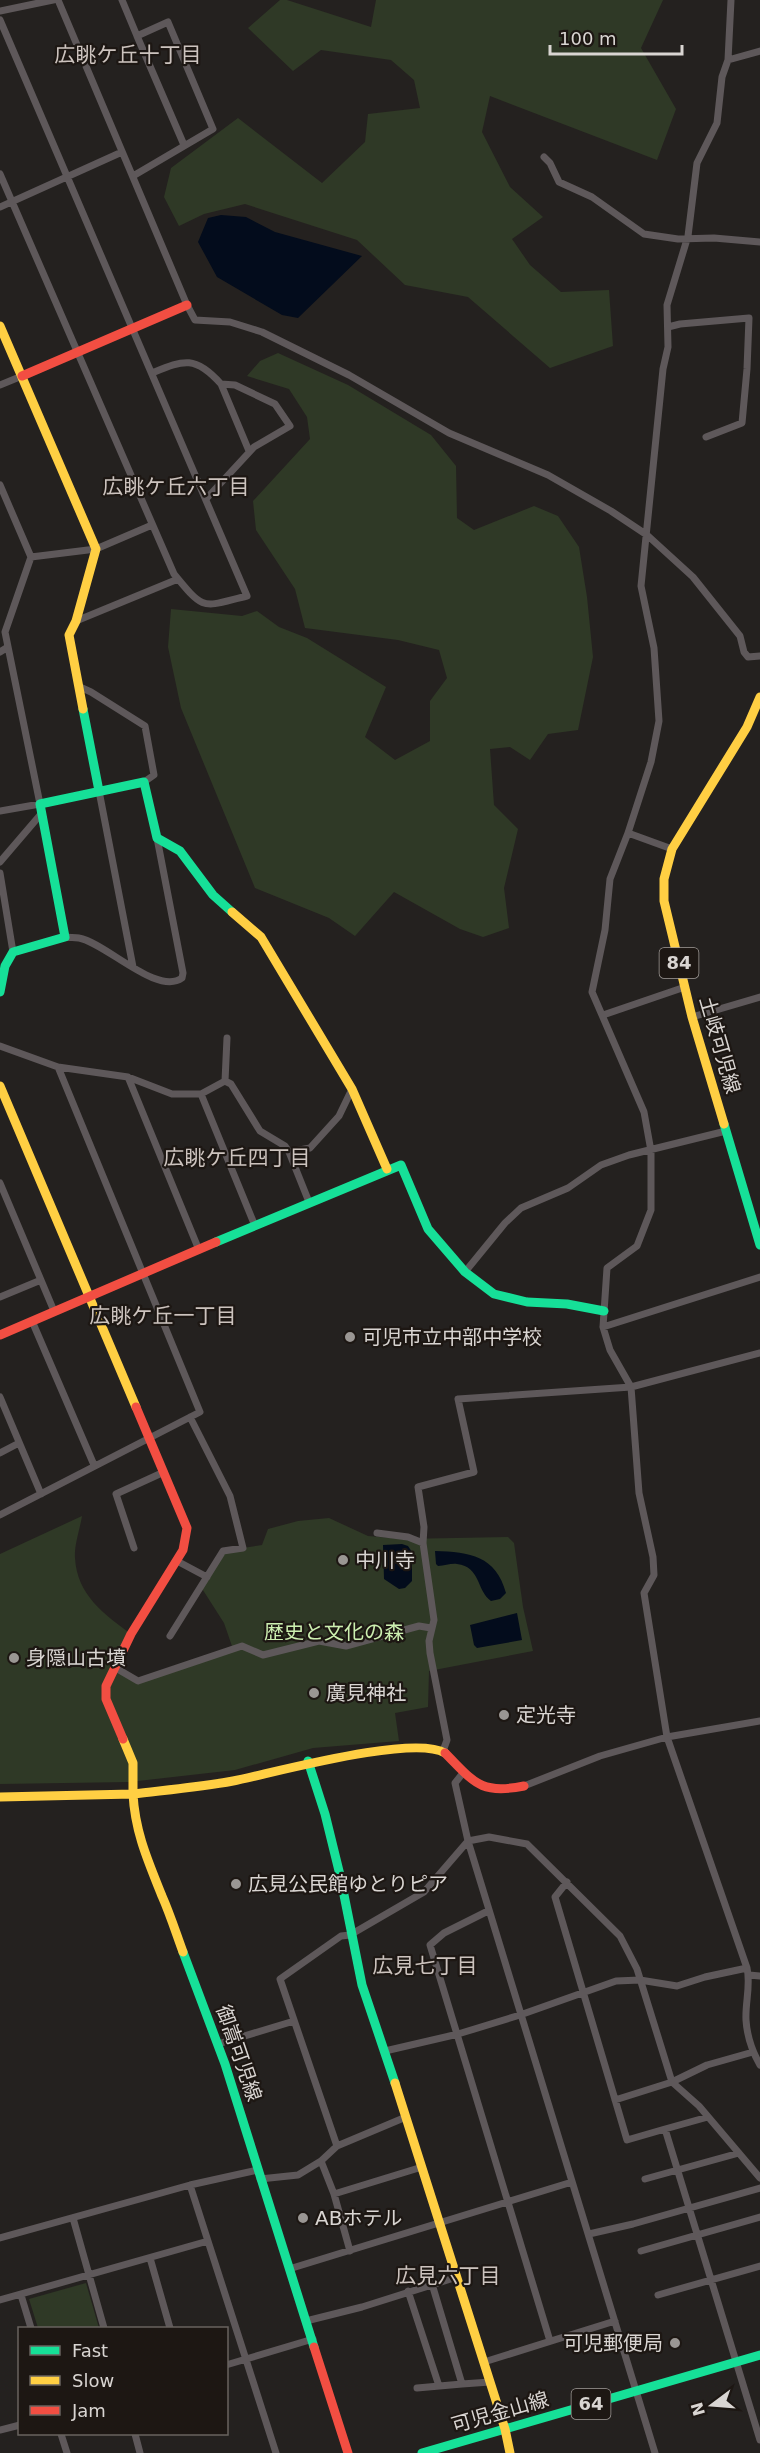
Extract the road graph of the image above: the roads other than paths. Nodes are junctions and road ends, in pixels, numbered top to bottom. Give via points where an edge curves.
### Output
1 (50, 0) edge
2 (58, 0) edge
3 (122, 0) edge
4 (731, 0) edge
5 (0, 11) edge
6 (0, 20) edge
7 (137, 36) junction
8 (760, 51) edge
9 (728, 60) junction
10 (184, 145) junction
11 (122, 152) junction
12 (544, 157) dead end
13 (0, 174) edge
14 (133, 176) junction
15 (67, 177) junction
16 (12, 202) junction
17 (0, 207) edge
18 (687, 238) junction
19 (760, 242) edge
20 (187, 305) junction
21 (0, 326) edge
22 (132, 327) junction
23 (668, 327) junction
24 (78, 351) junction
25 (152, 373) junction
26 (22, 376) junction
27 (221, 384) junction
28 (0, 385) edge
29 (706, 437) dead end
30 (249, 451) junction
31 (0, 484) edge
32 (206, 499) junction
33 (152, 525) junction
34 (647, 535) junction
35 (96, 549) junction
36 (31, 557) junction
37 (178, 579) junction
38 (76, 621) junction
39 (8, 648) junction
40 (0, 652) edge
41 (760, 656) edge
42 (80, 687) junction
43 (760, 697) edge
44 (144, 782) junction
45 (99, 791) junction
46 (40, 809) junction
47 (0, 811) edge
48 (628, 833) junction
49 (157, 838) junction
50 (672, 849) junction
51 (0, 862) edge
52 (0, 873) edge
53 (2, 898) edge
54 (65, 937) junction
55 (14, 952) junction
56 (133, 967) junction
57 (685, 987) junction
58 (0, 992) edge
59 (760, 998) edge
60 (603, 1015) junction
61 (692, 1017) junction
62 (227, 1038) dead end
63 (0, 1046) edge
64 (58, 1067) junction
65 (128, 1077) junction
66 (225, 1081) junction
67 (0, 1086) edge
68 (352, 1089) junction
69 (201, 1094) junction
70 (3, 1104) edge
71 (726, 1131) junction
72 (651, 1151) junction
73 (289, 1152) junction
74 (387, 1169) junction
75 (0, 1183) edge
76 (309, 1202) junction
77 (10, 1206) junction
78 (0, 1211) edge
79 (255, 1226) junction
80 (760, 1245) edge
81 (199, 1250) junction
82 (465, 1272) junction
83 (143, 1273) junction
84 (760, 1277) edge
85 (41, 1281) junction
86 (0, 1297) edge
87 (89, 1297) junction
88 (54, 1311) junction
89 (604, 1311) junction
90 (32, 1321) junction
91 (603, 1327) junction
92 (0, 1335) edge
93 (760, 1353) edge
94 (631, 1387) junction
95 (0, 1397) edge
96 (190, 1417) junction
97 (149, 1437) junction
98 (19, 1443) junction
99 (0, 1453) edge
100 (94, 1465) junction
101 (164, 1472) junction
102 (41, 1494) junction
103 (0, 1515) edge
104 (377, 1533) dead end
105 (423, 1543) junction
106 (134, 1548) dead end
107 (177, 1561) junction
108 (207, 1577) junction
109 (431, 1628) junction
110 (170, 1636) dead end
111 (114, 1667) junction
112 (760, 1721) edge
113 (667, 1737) junction
114 (443, 1751) junction
115 (308, 1761) junction
116 (463, 1773) junction
117 (524, 1786) joint
118 (134, 1794) junction
119 (0, 1797) edge
120 (468, 1842) junction
121 (567, 1882) junction
122 (488, 1911) junction
123 (350, 1935) junction
124 (748, 1971) junction
125 (760, 1976) edge
126 (640, 1980) junction
127 (583, 1991) junction
128 (520, 2015) junction
129 (294, 2021) junction
130 (458, 2034) junction
131 (218, 2044) junction
132 (385, 2051) junction
133 (753, 2052) junction
134 (760, 2065) edge
135 (672, 2082) junction
136 (615, 2100) junction
137 (406, 2117) junction
138 (708, 2117) junction
139 (664, 2129) junction
140 (338, 2146) junction
141 (739, 2153) junction
142 (321, 2161) junction
143 (422, 2167) junction
144 (677, 2170) junction
145 (259, 2175) junction
146 (760, 2178) edge
147 (645, 2179) dead end
148 (572, 2182) junction
149 (190, 2185) junction
150 (760, 2188) edge
151 (334, 2194) junction
152 (507, 2202) junction
153 (688, 2209) junction
154 (760, 2217) edge
155 (73, 2218) junction
156 (440, 2223) junction
157 (589, 2234) junction
158 (696, 2235) junction
159 (0, 2238) edge
160 (208, 2241) junction
161 (350, 2251) junction
162 (641, 2251) dead end
163 (150, 2258) junction
164 (760, 2266) edge
165 (289, 2269) junction
166 (89, 2275) junction
167 (457, 2277) junction
168 (710, 2280) junction
169 (432, 2284) junction
170 (408, 2291) junction
171 (21, 2295) junction
172 (658, 2295) dead end
173 (0, 2300) edge
174 (306, 2321) junction
175 (615, 2321) junction
176 (31, 2327) edge
177 (104, 2327) edge
178 (170, 2327) edge
179 (313, 2339) junction
180 (550, 2341) junction
181 (760, 2355) edge
182 (246, 2359) junction
183 (484, 2362) junction
184 (735, 2362) junction
185 (228, 2364) edge
186 (490, 2382) junction
187 (462, 2385) junction
188 (439, 2386) junction
189 (417, 2388) dead end
190 (637, 2391) junction
191 (18, 2426) edge
192 (506, 2428) junction
193 (0, 2430) edge
194 (62, 2435) edge
195 (136, 2435) edge
196 (760, 2440) edge
197 (67, 2453) edge
198 (140, 2453) edge
199 (276, 2453) edge
200 (348, 2453) edge
201 (422, 2453) edge
202 (510, 2453) edge
203 (655, 2453) edge

1 - 5 street
2 - 11 street
3 - 7 street
4 - 9 street
6 - 15 street
7 - 10 street
7 - 10 street via 168,22 213,129
8 - 9 street
9 - 18 street via 715,130 697,163
10 - 14 street
11 - 14 street
11 - 15 street
12 - 18 street via 559,182 592,197 644,234
13 - 16 street
14 - 20 street
15 - 16 street
15 - 22 street
16 - 17 street
16 - 24 street
18 - 19 street
18 - 23 street via 667,304
20 - 22 street
20 - 34 street via 195,320 230,322 262,332 350,375 449,433 558,480
21 - 26 street
22 - 24 street
22 - 25 street
23 - 29 street via 749,318 742,423
23 - 34 street via 669,347 663,369
24 - 26 street
24 - 33 street
25 - 27 street via 187,361 202,367
25 - 32 street
26 - 28 street
26 - 35 street
27 - 30 street
27 - 30 street via 235,385 275,404 290,426
30 - 32 street
31 - 36 street
32 - 37 street via 247,596 207,605 199,603
33 - 35 street
33 - 37 street
34 - 41 street via 693,577 741,636 748,657
34 - 48 street via 641,586 654,648 659,721 651,762
35 - 36 street
35 - 38 street
36 - 39 street via 5,632
37 - 38 street
38 - 42 street via 69,635
39 - 40 street
39 - 46 street
42 - 44 street via 144,726 154,775
42 - 45 street
43 - 50 street, 土岐可児線 / 84 via 747,727
44 - 45 street
44 - 49 street
45 - 46 street
45 - 56 street
46 - 47 street
46 - 51 street
46 - 54 street
48 - 50 street
48 - 60 street via 610,879 605,930 592,992
49 - 56 street via 183,973 182,978 171,982 149,977
49 - 68 street via 180,851 213,895 261,937
50 - 57 street, 土岐可児線 / 84 via 664,879 664,901
52 - 53 street
53 - 55 street
54 - 55 street
54 - 56 street via 95,944
55 - 58 street
57 - 60 street
57 - 61 street, 土岐可児線 / 84
59 - 61 street
60 - 72 street via 644,1112
61 - 71 street, 土岐可児線 / 84
62 - 66 street
63 - 64 street
64 - 65 street
64 - 83 street
65 - 69 street via 166,1093
65 - 81 street
66 - 69 street
66 - 73 street via 231,1084 260,1131
67 - 70 street, 御嵩可児線
68 - 73 street via 339,1116 310,1148
68 - 74 street
69 - 79 street
70 - 87 street, 御嵩可児線
71 - 72 street
71 - 80 street, 土岐可児線 / 84
72 - 82 street via 601,1165 568,1188 521,1208
72 - 89 street via 651,1210 638,1246 607,1268
73 - 76 street
74 - 76 street
74 - 82 street via 401,1165 428,1229
75 - 77 street
76 - 79 street
77 - 78 street
77 - 85 street
79 - 81 street
81 - 83 street
82 - 89 street via 494,1294
83 - 87 street
83 - 96 street via 200,1412
84 - 91 street
85 - 86 street
85 - 88 street
87 - 88 street
87 - 97 street, 御嵩可児線
88 - 90 street
89 - 91 street
90 - 92 street
90 - 100 street
91 - 94 street via 610,1350
93 - 94 street
94 - 105 street via 458,1399 474,1472 418,1487
94 - 113 street via 639,1493 653,1557 654,1575 644,1593
95 - 98 street
96 - 97 street
96 - 108 street via 230,1496 243,1548 223,1551
97 - 100 street
97 - 101 street, 御嵩可児線
98 - 99 street
98 - 102 street
100 - 102 street
101 - 106 street via 116,1494
101 - 107 street, 御嵩可児線 via 187,1528
102 - 103 street
104 - 105 street
105 - 109 street via 432,1596
107 - 108 street
107 - 111 street, 御嵩可児線
108 - 110 street
109 - 111 street via 419,1626 346,1646 319,1641 263,1655 242,1646 138,1681
109 - 114 street via 430,1653 447,1740
111 - 118 street, 御嵩可児線 via 106,1686 106,1699 133,1763
112 - 113 street
113 - 117 street via 600,1756
113 - 124 street
114 - 115 street via 413,1748
114 - 116 street
115 - 118 street via 232,1781
115 - 123 street via 338,1865
116 - 117 street via 475,1783 503,1792
116 - 120 street via 455,1783
118 - 119 street
118 - 131 street, 御嵩可児線 via 134,1819 144,1855
120 - 121 street via 489,1837 527,1844
120 - 122 street
120 - 123 street via 424,1892
121 - 126 street via 620,1936
121 - 127 street via 555,1897
122 - 128 street
122 - 130 street via 444,1933 430,1945
123 - 129 street via 341,1936 280,1979
123 - 132 street
124 - 125 street
124 - 126 street via 705,1977 677,1986
124 - 133 street via 746,2019
126 - 127 street via 616,1981
126 - 135 street
127 - 128 street
127 - 136 street
128 - 130 street
128 - 148 street
129 - 131 street
129 - 140 street
130 - 132 street
130 - 152 street
131 - 145 street, 御嵩可児線
132 - 137 street
133 - 134 street
133 - 135 street via 707,2065
135 - 136 street
135 - 138 street
136 - 139 street via 627,2140
137 - 140 street
137 - 143 street
138 - 139 street
138 - 141 street
139 - 144 street
140 - 142 street
141 - 144 street
141 - 146 street
142 - 145 street via 298,2175
142 - 151 street
143 - 151 street
143 - 156 street
144 - 147 street
144 - 153 street
145 - 149 street
145 - 165 street, 御嵩可児線
148 - 152 street
148 - 157 street
149 - 155 street
149 - 160 street
150 - 153 street
151 - 161 street
152 - 156 street
152 - 180 street
153 - 157 street
153 - 158 street
154 - 158 street
155 - 159 street
155 - 166 street
156 - 161 street
156 - 167 street
157 - 175 street
158 - 162 street
158 - 168 street
160 - 163 street
160 - 182 street
161 - 165 street
163 - 166 street
163 - 178 street
164 - 168 street
165 - 174 street, 御嵩可児線
166 - 171 street
166 - 177 street
167 - 169 street
167 - 183 street
168 - 172 street
168 - 184 street
169 - 170 street
169 - 187 street
170 - 174 street
170 - 188 street
171 - 173 street
171 - 176 street
174 - 179 street, 御嵩可児線
175 - 180 street
175 - 190 street
179 - 182 street
179 - 200 street, 御嵩可児線
180 - 183 street
181 - 184 street, 可児金山線 / 64
182 - 185 street
182 - 199 street
183 - 186 street
184 - 190 street, 可児金山線 / 64
184 - 196 street
186 - 187 street
186 - 192 street
187 - 188 street
188 - 189 street
190 - 192 street, 可児金山線 / 64
190 - 203 street
191 - 193 street
192 - 201 street, 可児金山線 / 64
192 - 202 street
194 - 197 street
195 - 198 street

